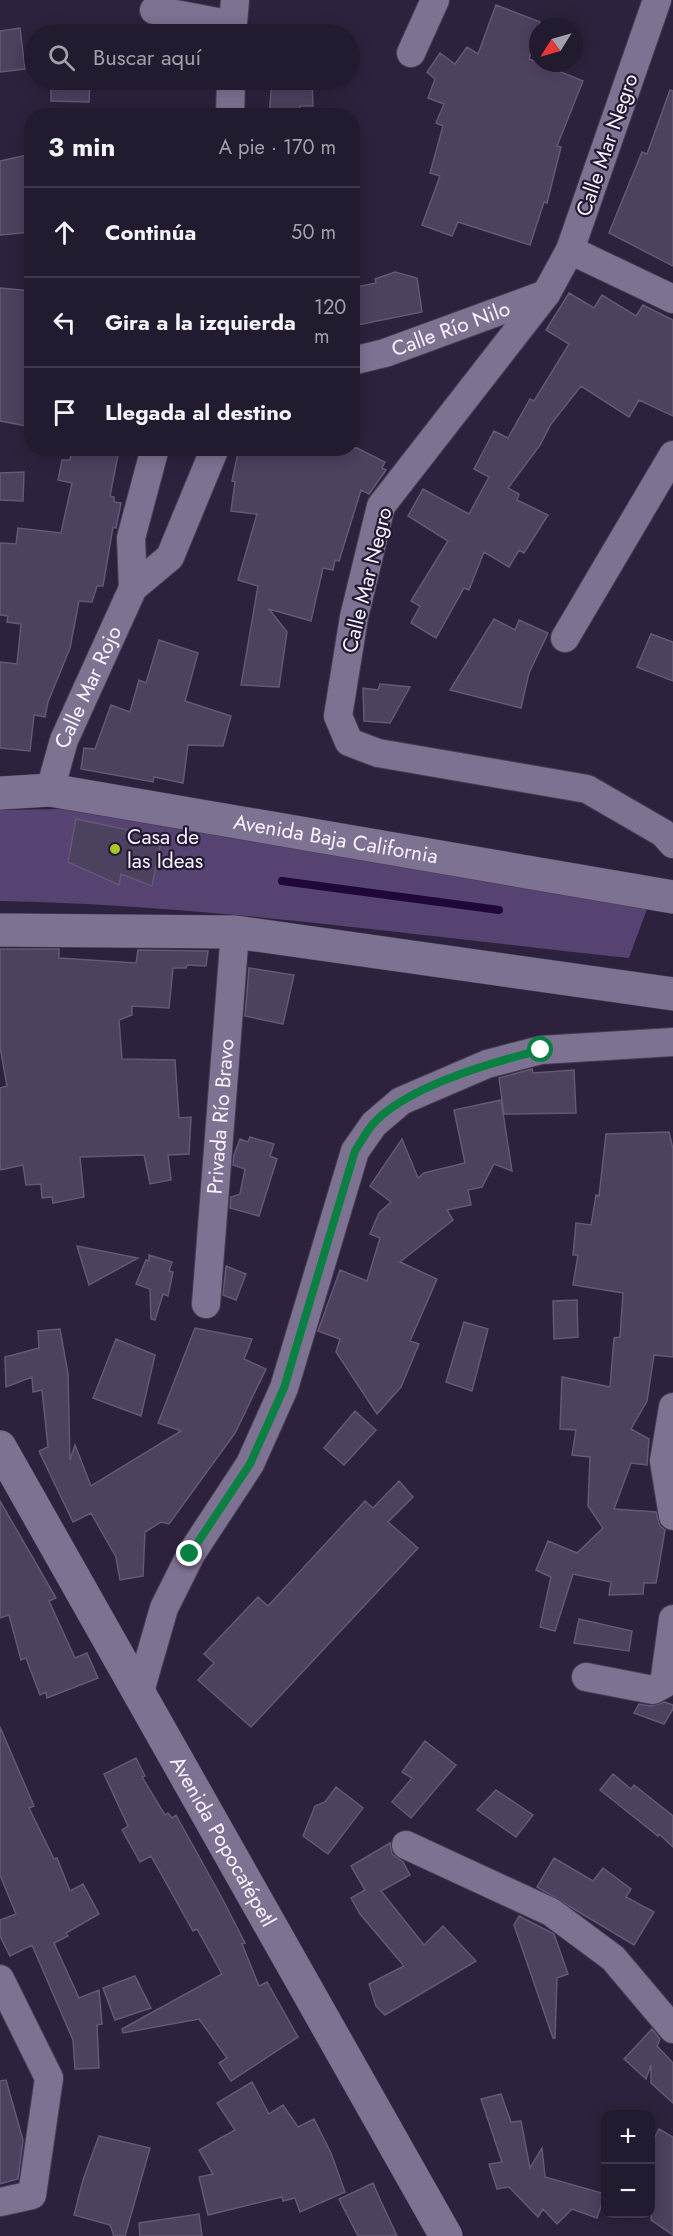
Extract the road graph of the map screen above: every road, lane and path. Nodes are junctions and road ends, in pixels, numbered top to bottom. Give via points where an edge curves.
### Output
1 (435, 0) edge
2 (154, 10) dead end
3 (661, 10) edge
4 (233, 20) edge
5 (411, 53) dead end
6 (231, 90) edge
7 (230, 108) edge
8 (570, 250) junction
9 (546, 294) junction
10 (673, 299) edge
11 (360, 359) edge
12 (673, 455) edge
13 (153, 456) edge
14 (212, 456) edge
15 (132, 588) junction
16 (565, 638) dead end
17 (50, 790) junction
18 (0, 793) edge
19 (673, 844) edge
20 (673, 897) edge
21 (0, 930) edge
22 (235, 932) junction
23 (673, 994) edge
24 (673, 1042) edge
25 (206, 1304) dead end
26 (673, 1407) edge
27 (0, 1447) edge
28 (673, 1516) edge
29 (673, 1619) edge
30 (586, 1677) dead end
31 (138, 1695) junction
32 (406, 1845) dead end
33 (0, 1980) edge
34 (673, 2029) edge
35 (0, 2202) edge
36 (446, 2236) edge

1 - 5 street
2 - 4 street
3 - 8 street, Calle Mar Negro
6 - 7 street
8 - 9 street, Calle Mar Negro
8 - 10 street
9 - 11 street, Calle Río Nilo
9 - 19 street, Calle Mar Negro via 381,506 354,617 338,716 349,742 378,753 587,789 663,833
12 - 16 street
13 - 15 street, Calle Mar Rojo via 131,538
14 - 15 street, Calle Mar Rojo via 170,557
15 - 17 street, Calle Mar Rojo via 64,740
17 - 18 street, Avenida Baja California
17 - 20 street, Avenida Baja California
21 - 22 street
22 - 23 street
22 - 25 street, Privada Río Bravo
24 - 31 street via 541,1050 487,1064 401,1101 374,1124 355,1151 284,1388 250,1464 190,1554 164,1608
26 - 28 street via 664,1461
27 - 31 street, Avenida Popocatépetl
29 - 30 street via 664,1684 653,1690
31 - 36 street, Avenida Popocatépetl
32 - 34 street via 551,1912 613,1958
33 - 35 street via 49,2078 32,2195

